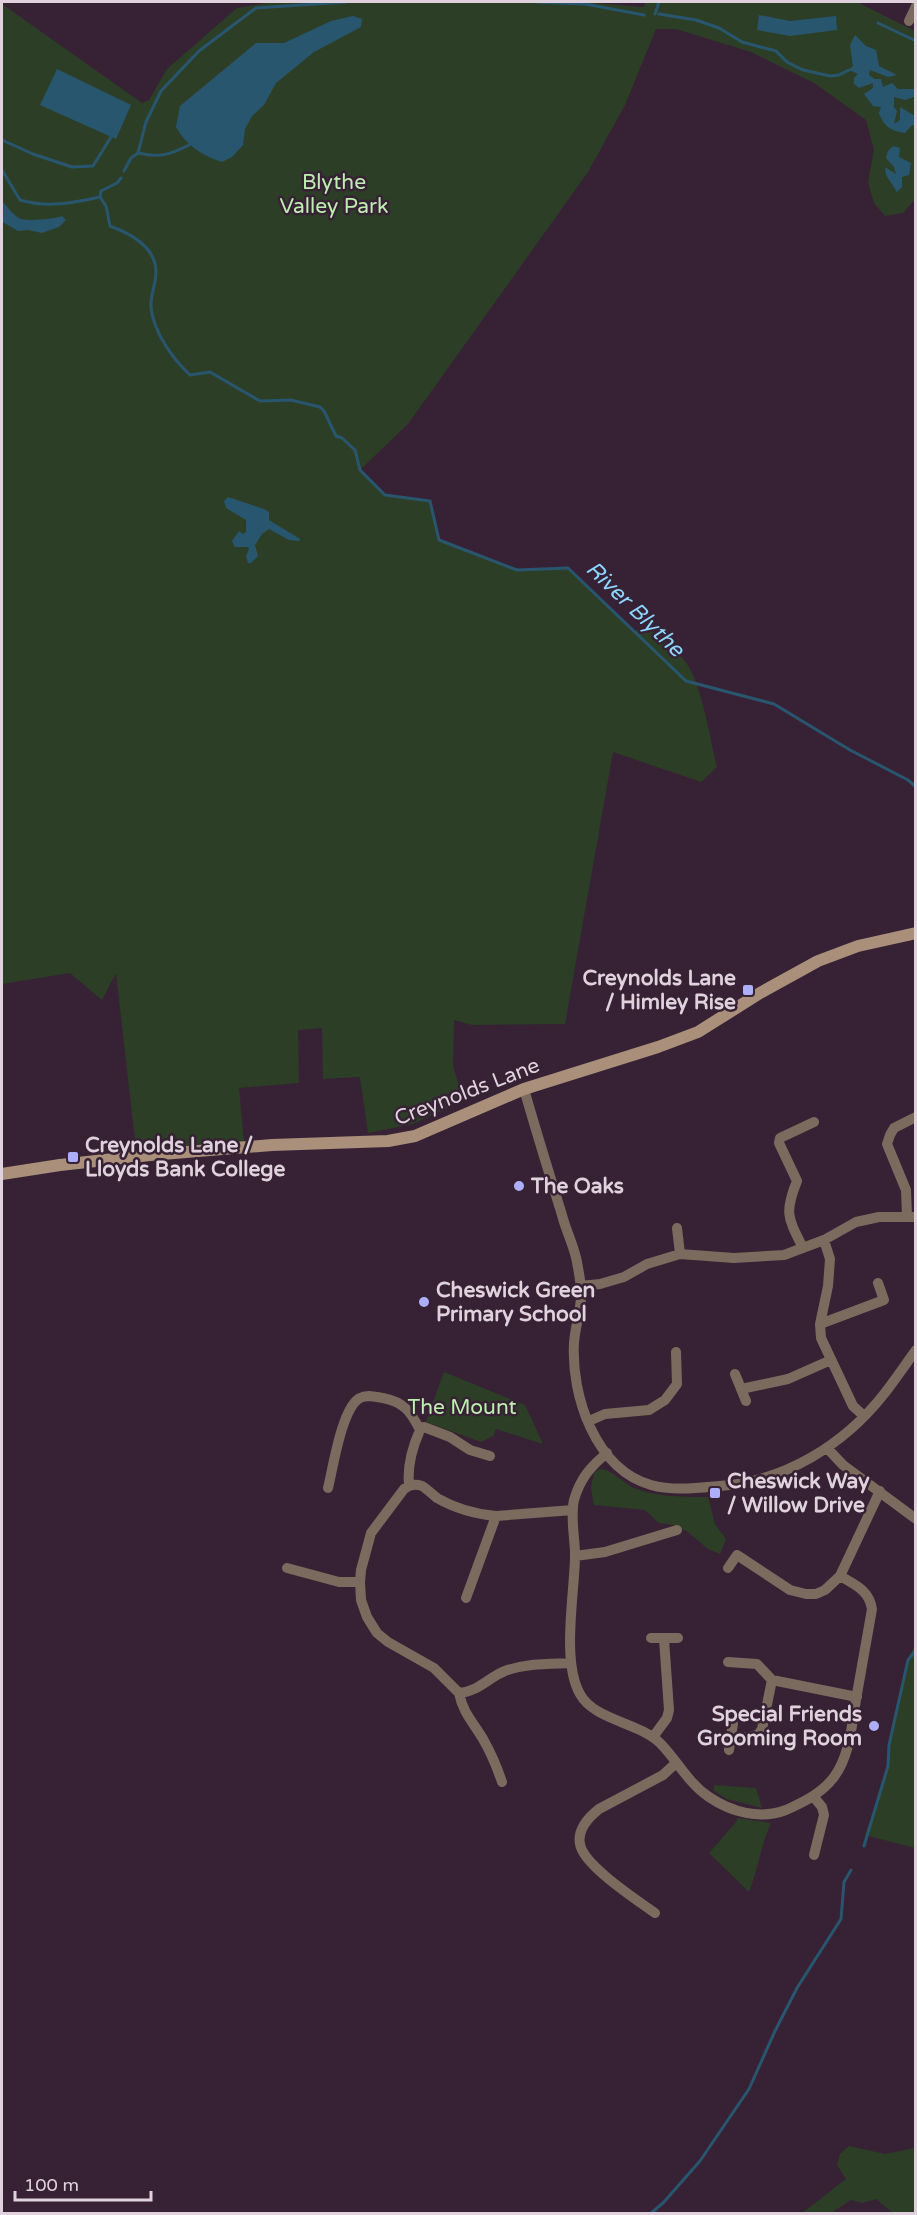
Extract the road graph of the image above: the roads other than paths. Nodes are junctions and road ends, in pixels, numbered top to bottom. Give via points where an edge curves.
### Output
1 (915, 6) edge
2 (908, 21) edge
3 (915, 933) edge
4 (524, 1089) junction
5 (915, 1117) edge
6 (814, 1122) dead end
7 (2, 1174) edge
8 (911, 1217) edge
9 (677, 1228) dead end
10 (824, 1240) junction
11 (803, 1248) junction
12 (680, 1254) junction
13 (878, 1282) dead end
14 (581, 1286) junction
15 (820, 1324) junction
16 (915, 1350) edge
17 (676, 1352) dead end
18 (831, 1360) junction
19 (735, 1374) dead end
20 (741, 1389) junction
21 (746, 1401) dead end
22 (864, 1416) junction
23 (589, 1421) junction
24 (420, 1430) junction
25 (828, 1448) junction
26 (607, 1453) junction
27 (490, 1456) dead end
28 (409, 1485) junction
29 (328, 1488) dead end
30 (880, 1491) junction
31 (573, 1510) junction
32 (496, 1516) junction
33 (915, 1519) edge
34 (677, 1530) dead end
35 (575, 1556) junction
36 (287, 1568) dead end
37 (728, 1568) dead end
38 (840, 1576) junction
39 (360, 1582) junction
40 (466, 1598) dead end
41 (651, 1638) dead end
42 (678, 1638) dead end
43 (663, 1639) junction
44 (728, 1662) dead end
45 (571, 1663) junction
46 (772, 1680) junction
47 (459, 1693) junction
48 (857, 1697) junction
49 (733, 1724) dead end
50 (731, 1736) junction
51 (653, 1737) junction
52 (729, 1750) dead end
53 (676, 1763) junction
54 (502, 1782) dead end
55 (813, 1797) junction
56 (814, 1854) dead end
57 (655, 1913) dead end

1 - 2 street
3 - 4 street, Creynolds Lane via 858,946 818,961 699,1032
4 - 7 street, Creynolds Lane via 415,1136 388,1141 150,1155
4 - 14 street via 577,1260
5 - 8 street via 894,1128 887,1144 906,1190
6 - 11 street via 780,1138 779,1143 797,1181 788,1207
8 - 10 street via 856,1222
9 - 12 street
10 - 11 street
10 - 15 street via 830,1259
11 - 12 street via 761,1257
12 - 14 street via 647,1264 624,1277
13 - 15 street via 884,1300
14 - 23 street via 574,1359 579,1394
15 - 18 street via 821,1338
16 - 22 street
17 - 23 street via 677,1384 665,1400 649,1410 605,1413
18 - 20 street via 788,1379
18 - 22 street via 852,1406
19 - 20 street
20 - 21 street
22 - 25 street
23 - 26 street
24 - 27 street via 433,1429 470,1450
24 - 28 street via 407,1472
24 - 29 street via 403,1405 375,1396 357,1399 347,1413
25 - 26 street via 758,1481 700,1488 651,1485 627,1474
25 - 30 street via 843,1466
26 - 31 street via 585,1473
28 - 32 street via 423,1487 456,1508
28 - 39 street via 371,1533
30 - 33 street
30 - 38 street
31 - 32 street
31 - 35 street
32 - 40 street
34 - 35 street via 605,1552
35 - 45 street via 570,1608
36 - 39 street via 339,1582
37 - 38 street via 737,1555 790,1590 806,1594 825,1590
38 - 48 street via 865,1592 872,1609
39 - 47 street via 364,1609 377,1633 434,1668
41 - 43 street
42 - 43 street
43 - 51 street via 669,1710
44 - 46 street via 757,1664
45 - 47 street via 528,1665 505,1671 470,1692
45 - 51 street via 575,1683 587,1703
46 - 48 street
46 - 50 street via 758,1735
47 - 54 street via 462,1708 483,1738
48 - 55 street via 842,1763 828,1785
49 - 50 street
50 - 52 street
51 - 53 street
53 - 55 street via 709,1797 746,1814 768,1815
53 - 57 street via 663,1775 599,1809 580,1834 579,1844 589,1862
55 - 56 street via 824,1815

